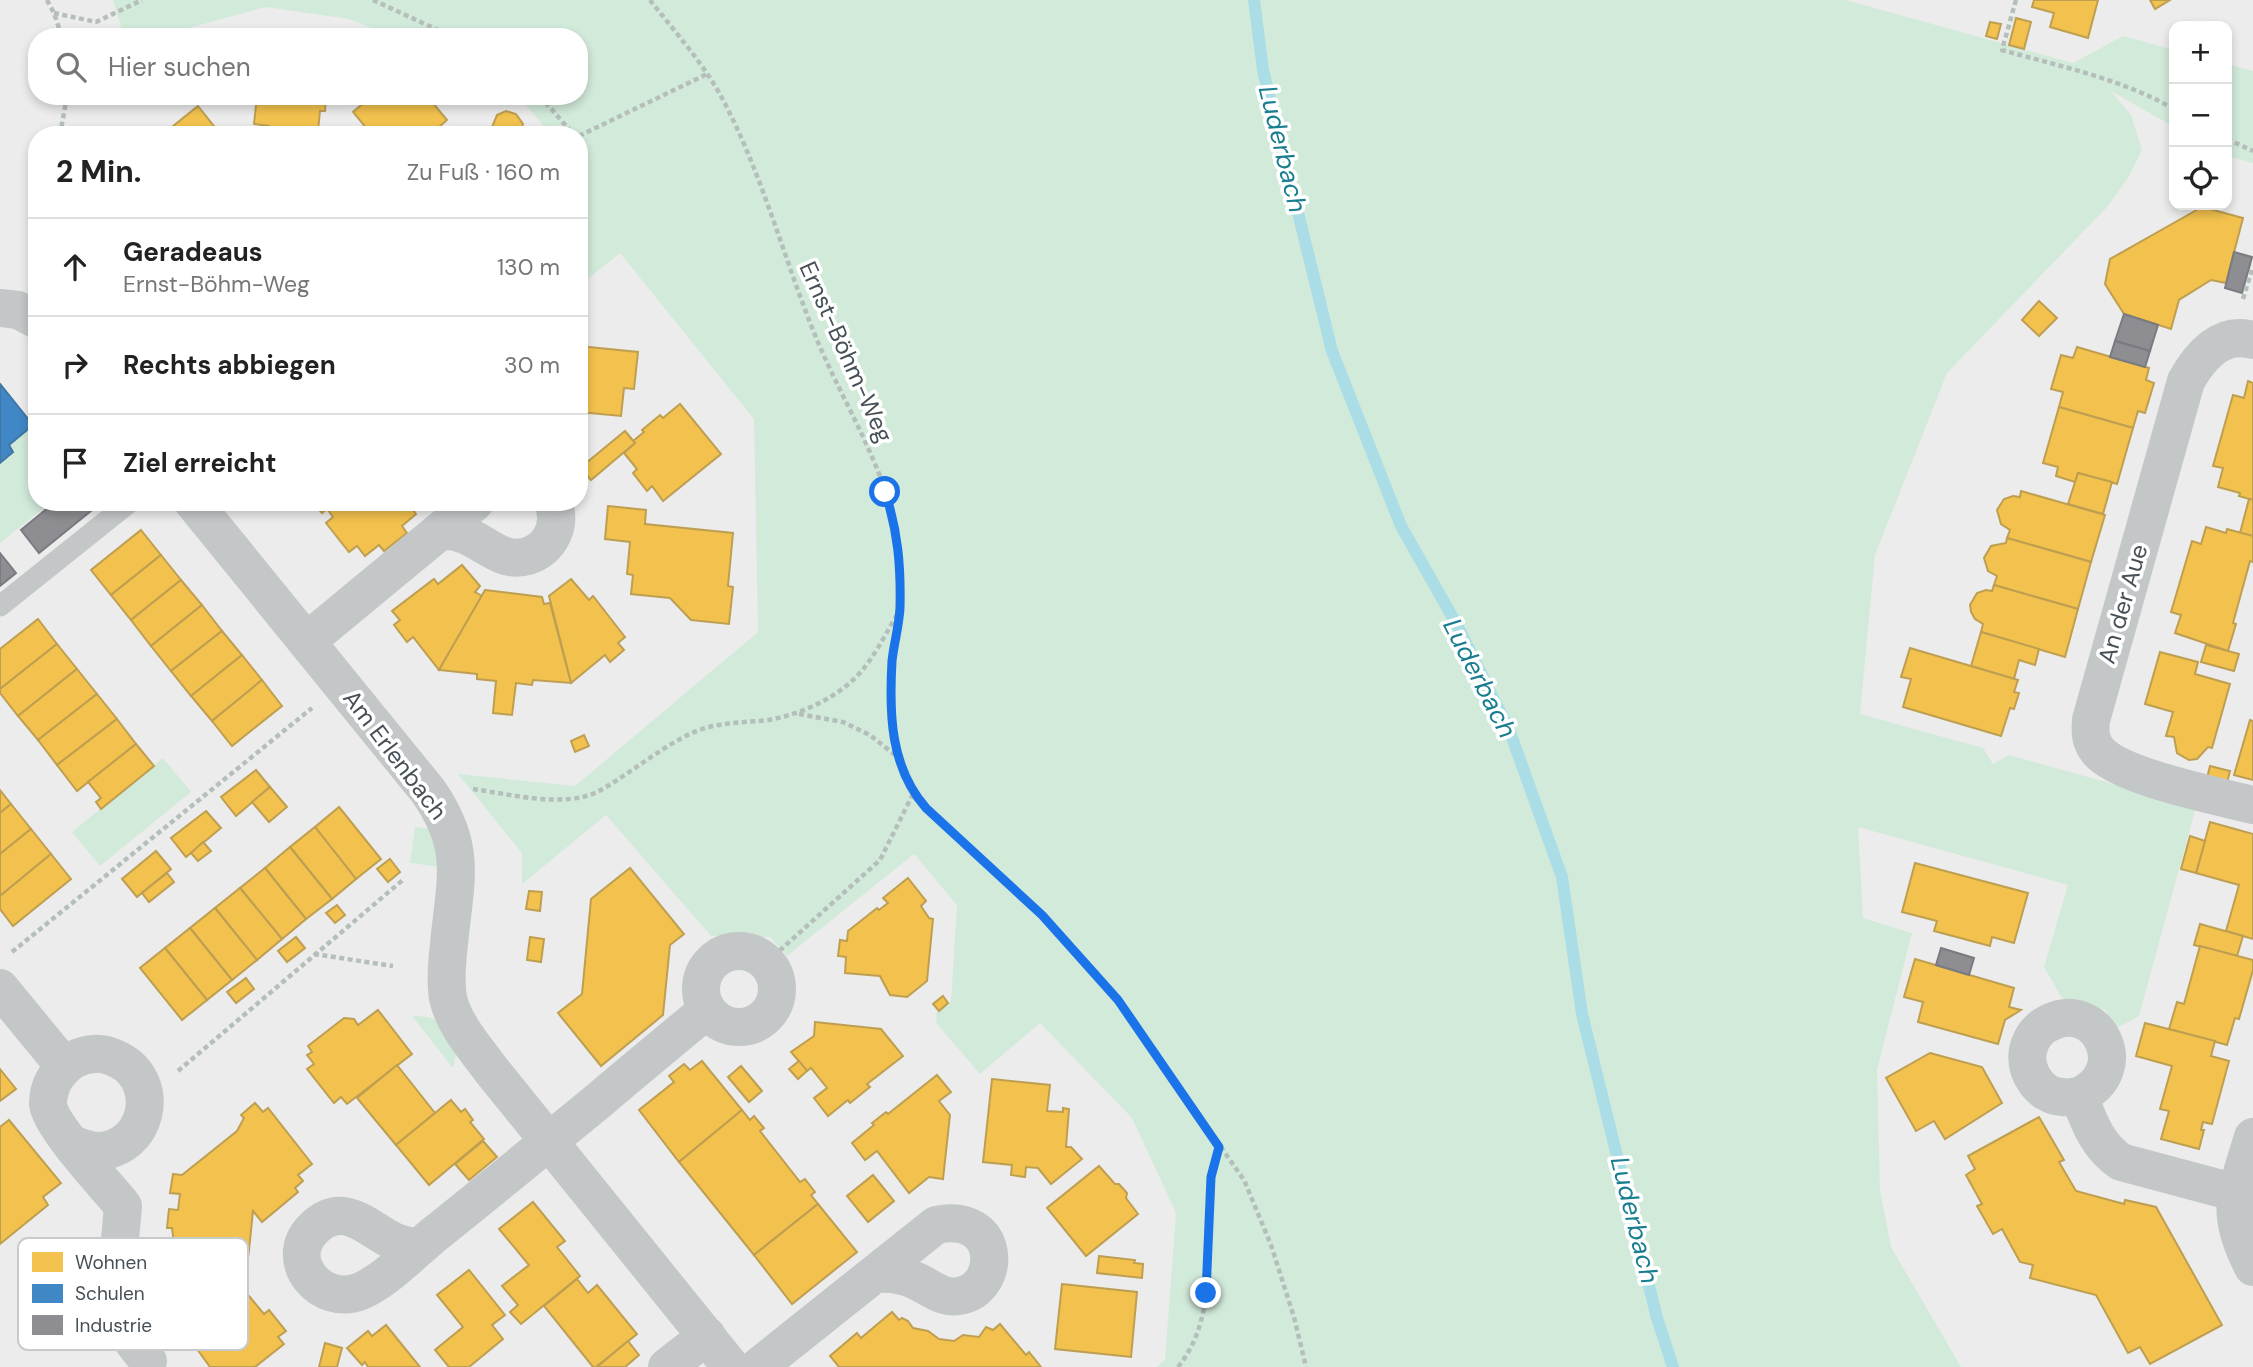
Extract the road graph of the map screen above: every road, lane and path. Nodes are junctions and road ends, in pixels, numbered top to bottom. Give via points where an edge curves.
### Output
1 (47, 0) edge
2 (142, 0) edge
3 (373, 0) edge
4 (650, 0) edge
5 (2016, 0) edge
6 (54, 13) junction
7 (59, 28) edge
8 (434, 28) edge
9 (707, 74) junction
10 (65, 105) edge
11 (548, 105) edge
12 (2169, 106) edge
13 (62, 126) edge
14 (566, 126) edge
15 (588, 132) edge
16 (2232, 141) edge
17 (2253, 151) edge
18 (0, 308) edge
19 (28, 315) edge
20 (2253, 340) edge
21 (119, 511) edge
22 (200, 511) edge
23 (464, 511) edge
24 (555, 511) edge
25 (440, 531) junction
26 (0, 606) edge
27 (900, 610) junction
28 (307, 641) junction
29 (316, 705) dead end
30 (798, 713) junction
31 (896, 756) junction
32 (465, 790) dead end
33 (913, 794) junction
34 (2253, 806) edge
35 (404, 879) dead end
36 (313, 954) junction
37 (768, 962) junction
38 (393, 966) dead end
39 (5, 970) edge
40 (707, 1010) junction
41 (64, 1066) junction
42 (2079, 1096) dead end
43 (146, 1100) junction
44 (2253, 1137) edge
45 (549, 1141) junction
46 (72, 1144) junction
47 (1219, 1147) junction
48 (2237, 1193) junction
49 (120, 1238) edge
50 (419, 1248) dead end
51 (2253, 1267) edge
52 (876, 1274) dead end
53 (707, 1336) junction
54 (139, 1350) edge
55 (148, 1361) dead end
56 (667, 1367) edge
57 (731, 1367) edge
58 (758, 1367) edge
59 (1178, 1367) edge
60 (1306, 1367) edge

1 - 6 path
2 - 6 path via 96,22
3 - 8 path
4 - 9 path, Ernst-Böhm-Weg
5 - 12 path via 2002,50 2114,83
6 - 7 path
9 - 15 path
9 - 27 path, Ernst-Böhm-Weg via 745,148 807,316 877,468 898,541
10 - 13 path
11 - 14 path
16 - 17 path
18 - 19 street
20 - 34 street, An der Aue via 2232,338 2213,347 2197,361 2186,381 2090,736 2099,751 2131,772
21 - 26 lane
22 - 28 street, Am Erlenbach
23 - 25 street
24 - 25 street via 548,543 521,558 499,555 464,534
25 - 28 street
27 - 30 path via 854,679
27 - 31 path, Ernst-Böhm-Weg via 892,661
28 - 45 street, Am Erlenbach via 447,821 457,852 447,966 449,998 476,1049
29 - 39 path
30 - 31 path via 843,722
30 - 32 path via 715,725 689,734 596,792 555,801
31 - 33 path, Ernst-Böhm-Weg
33 - 37 path via 880,860
33 - 47 path, Ernst-Böhm-Weg via 1042,915 1118,1000
35 - 36 path
36 - 38 path
36 - 43 path
37 - 40 street via 743,950 719,956 704,973 701,985
37 - 40 street via 778,991 766,1017 735,1027
39 - 41 street
40 - 45 street
41 - 43 street via 96,1053 110,1056 141,1080
41 - 46 street via 53,1080 48,1105 54,1122
42 - 48 street via 2094,1134 2121,1162
43 - 46 street via 142,1120 119,1146 101,1151
44 - 48 street
45 - 50 street
45 - 53 street, Am Erlenbach
46 - 49 street via 123,1206
47 - 59 path via 1211,1177 1201,1328
47 - 60 path, Ernst-Böhm-Weg via 1244,1180 1271,1245
48 - 51 street via 2234,1218
52 - 58 street
53 - 56 street
53 - 57 street, Am Erlenbach
54 - 55 street

